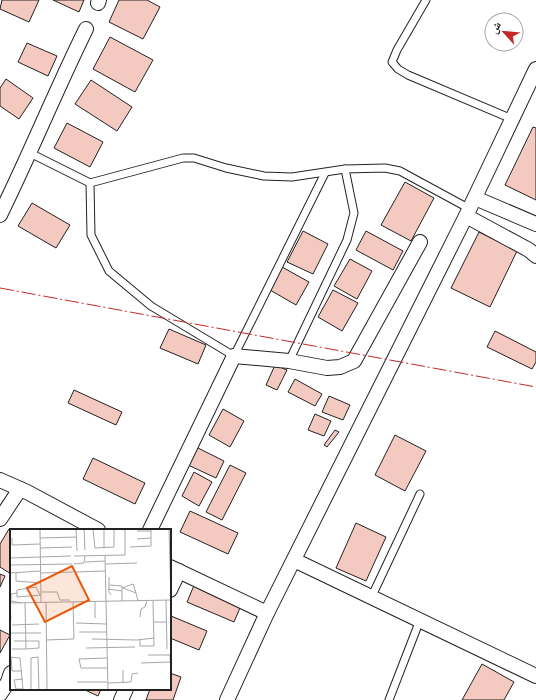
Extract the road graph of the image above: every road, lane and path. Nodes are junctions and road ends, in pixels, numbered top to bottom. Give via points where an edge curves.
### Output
1 (426, 0) edge
2 (86, 29) dead end
3 (536, 69) edge
4 (512, 119) junction
5 (30, 154) junction
6 (344, 169) junction
7 (325, 173) junction
8 (90, 183) junction
9 (470, 208) junction
10 (0, 216) edge
11 (536, 224) edge
12 (420, 242) dead end
13 (536, 256) edge
14 (234, 356) junction
15 (288, 361) junction
16 (0, 480) edge
17 (20, 489) junction
18 (420, 494) dead end
19 (0, 519) edge
20 (96, 529) edge
21 (150, 529) edge
22 (294, 560) junction
23 (174, 569) edge
24 (171, 585) edge
25 (371, 598) junction
26 (267, 613) junction
27 (420, 620) junction
28 (10, 676) edge
29 (536, 676) edge
30 (126, 690) edge
31 (0, 694) edge
32 (121, 700) edge
33 (227, 700) edge
34 (389, 700) edge

1 - 4 lane via 392,62 398,69
2 - 5 street
3 - 4 street
4 - 9 street
5 - 8 lane
5 - 10 street
6 - 7 lane
6 - 9 lane via 385,168 400,171
6 - 15 lane via 354,214 347,240
7 - 8 lane via 292,177 264,176 194,158 183,158
7 - 14 lane
8 - 14 lane via 91,235 109,271 152,306
9 - 11 street
9 - 13 street
9 - 22 street
12 - 15 street via 354,361 340,367 327,368
14 - 15 street
14 - 21 street
16 - 17 street
17 - 19 street
17 - 20 street
18 - 25 lane
22 - 25 street
22 - 26 street
23 - 24 street
23 - 26 street
25 - 27 street
26 - 33 street
27 - 29 street
27 - 34 lane
28 - 31 street
30 - 32 street

